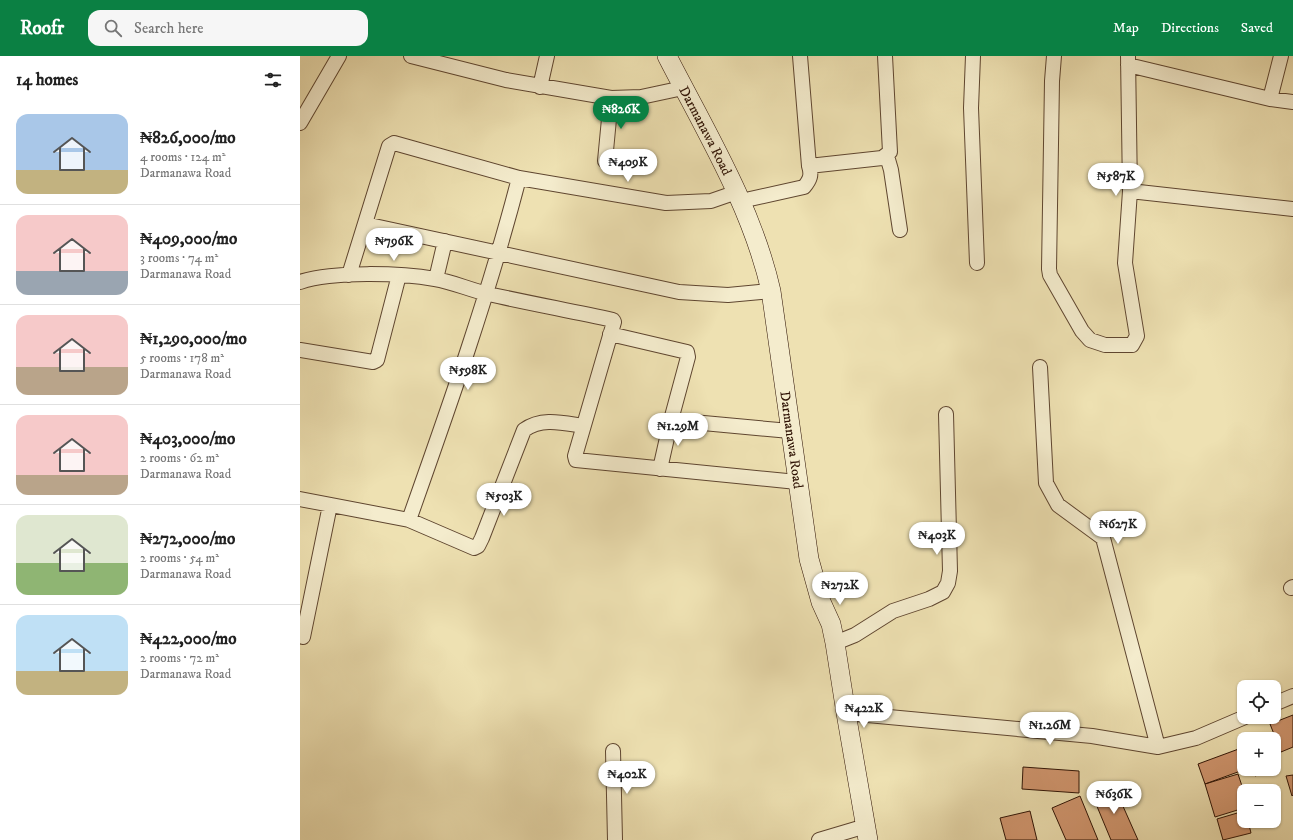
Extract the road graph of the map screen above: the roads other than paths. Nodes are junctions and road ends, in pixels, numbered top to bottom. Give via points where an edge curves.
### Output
1 (339, 56) edge
2 (411, 56) edge
3 (547, 56) edge
4 (667, 56) edge
5 (800, 56) edge
6 (885, 56) edge
7 (973, 56) edge
8 (1054, 56) edge
9 (1281, 56) edge
10 (1128, 60) edge
11 (540, 87) junction
12 (683, 88) junction
13 (611, 98) junction
14 (1270, 99) junction
15 (1293, 102) edge
16 (300, 121) edge
17 (887, 156) junction
18 (605, 161) dead end
19 (809, 166) junction
20 (519, 178) junction
21 (1130, 191) junction
22 (739, 196) junction
23 (1293, 209) edge
24 (366, 224) junction
25 (900, 230) dead end
26 (445, 241) junction
27 (500, 253) junction
28 (977, 263) dead end
29 (349, 275) junction
30 (399, 276) junction
31 (436, 279) junction
32 (300, 282) edge
33 (771, 291) junction
34 (486, 293) junction
35 (610, 334) junction
36 (300, 350) edge
37 (1040, 367) dead end
38 (946, 414) dead end
39 (671, 420) junction
40 (584, 426) junction
41 (790, 431) junction
42 (660, 468) junction
43 (796, 482) junction
44 (300, 499) edge
45 (330, 505) junction
46 (409, 520) junction
47 (303, 637) dead end
48 (836, 643) junction
49 (1293, 696) edge
50 (1281, 701) edge
51 (846, 713) junction
52 (1237, 720) edge
53 (1158, 747) junction
54 (613, 751) dead end
55 (867, 833) edge
56 (615, 840) edge
57 (819, 840) edge

1 - 16 street
2 - 11 street
3 - 11 street
4 - 12 street, Darmanawa Road
5 - 19 street
6 - 17 street via 890,152
7 - 28 street via 971,108
8 - 21 street via 1050,275 1082,331 1090,340 1105,345 1132,345 1137,336 1125,263
9 - 14 street
10 - 14 street
10 - 21 street
11 - 13 street
12 - 13 street via 641,97
12 - 22 street, Darmanawa Road
13 - 18 street
14 - 15 street
17 - 19 street
17 - 25 street
19 - 22 street via 812,174 804,187
20 - 22 street via 666,203
20 - 24 street via 394,143 389,146
20 - 27 street
21 - 23 street
22 - 33 street, Darmanawa Road via 757,238
24 - 26 street
24 - 29 street
26 - 27 street
26 - 31 street
27 - 33 street via 694,294 728,295
27 - 34 street
29 - 30 street
29 - 32 street via 312,278
30 - 31 street
30 - 36 street via 377,360 373,362
31 - 34 street
33 - 41 street, Darmanawa Road
34 - 35 street via 612,320 614,322
34 - 46 street
35 - 39 street via 687,352 688,357
35 - 40 street
37 - 53 street via 1046,483 1058,505 1103,538
38 - 48 street via 950,571 948,584 944,592 893,611 855,635
39 - 41 street
39 - 42 street
40 - 42 street via 576,460
40 - 46 street via 546,422 533,424 524,430 478,546 474,548
41 - 43 street, Darmanawa Road
42 - 43 street
43 - 48 street, Darmanawa Road via 809,560
44 - 45 street
45 - 46 street
45 - 47 street
48 - 51 street, Darmanawa Road
49 - 50 street
51 - 53 street via 1092,736
51 - 55 street, Darmanawa Road
52 - 53 street via 1196,738
54 - 56 street
55 - 57 street

